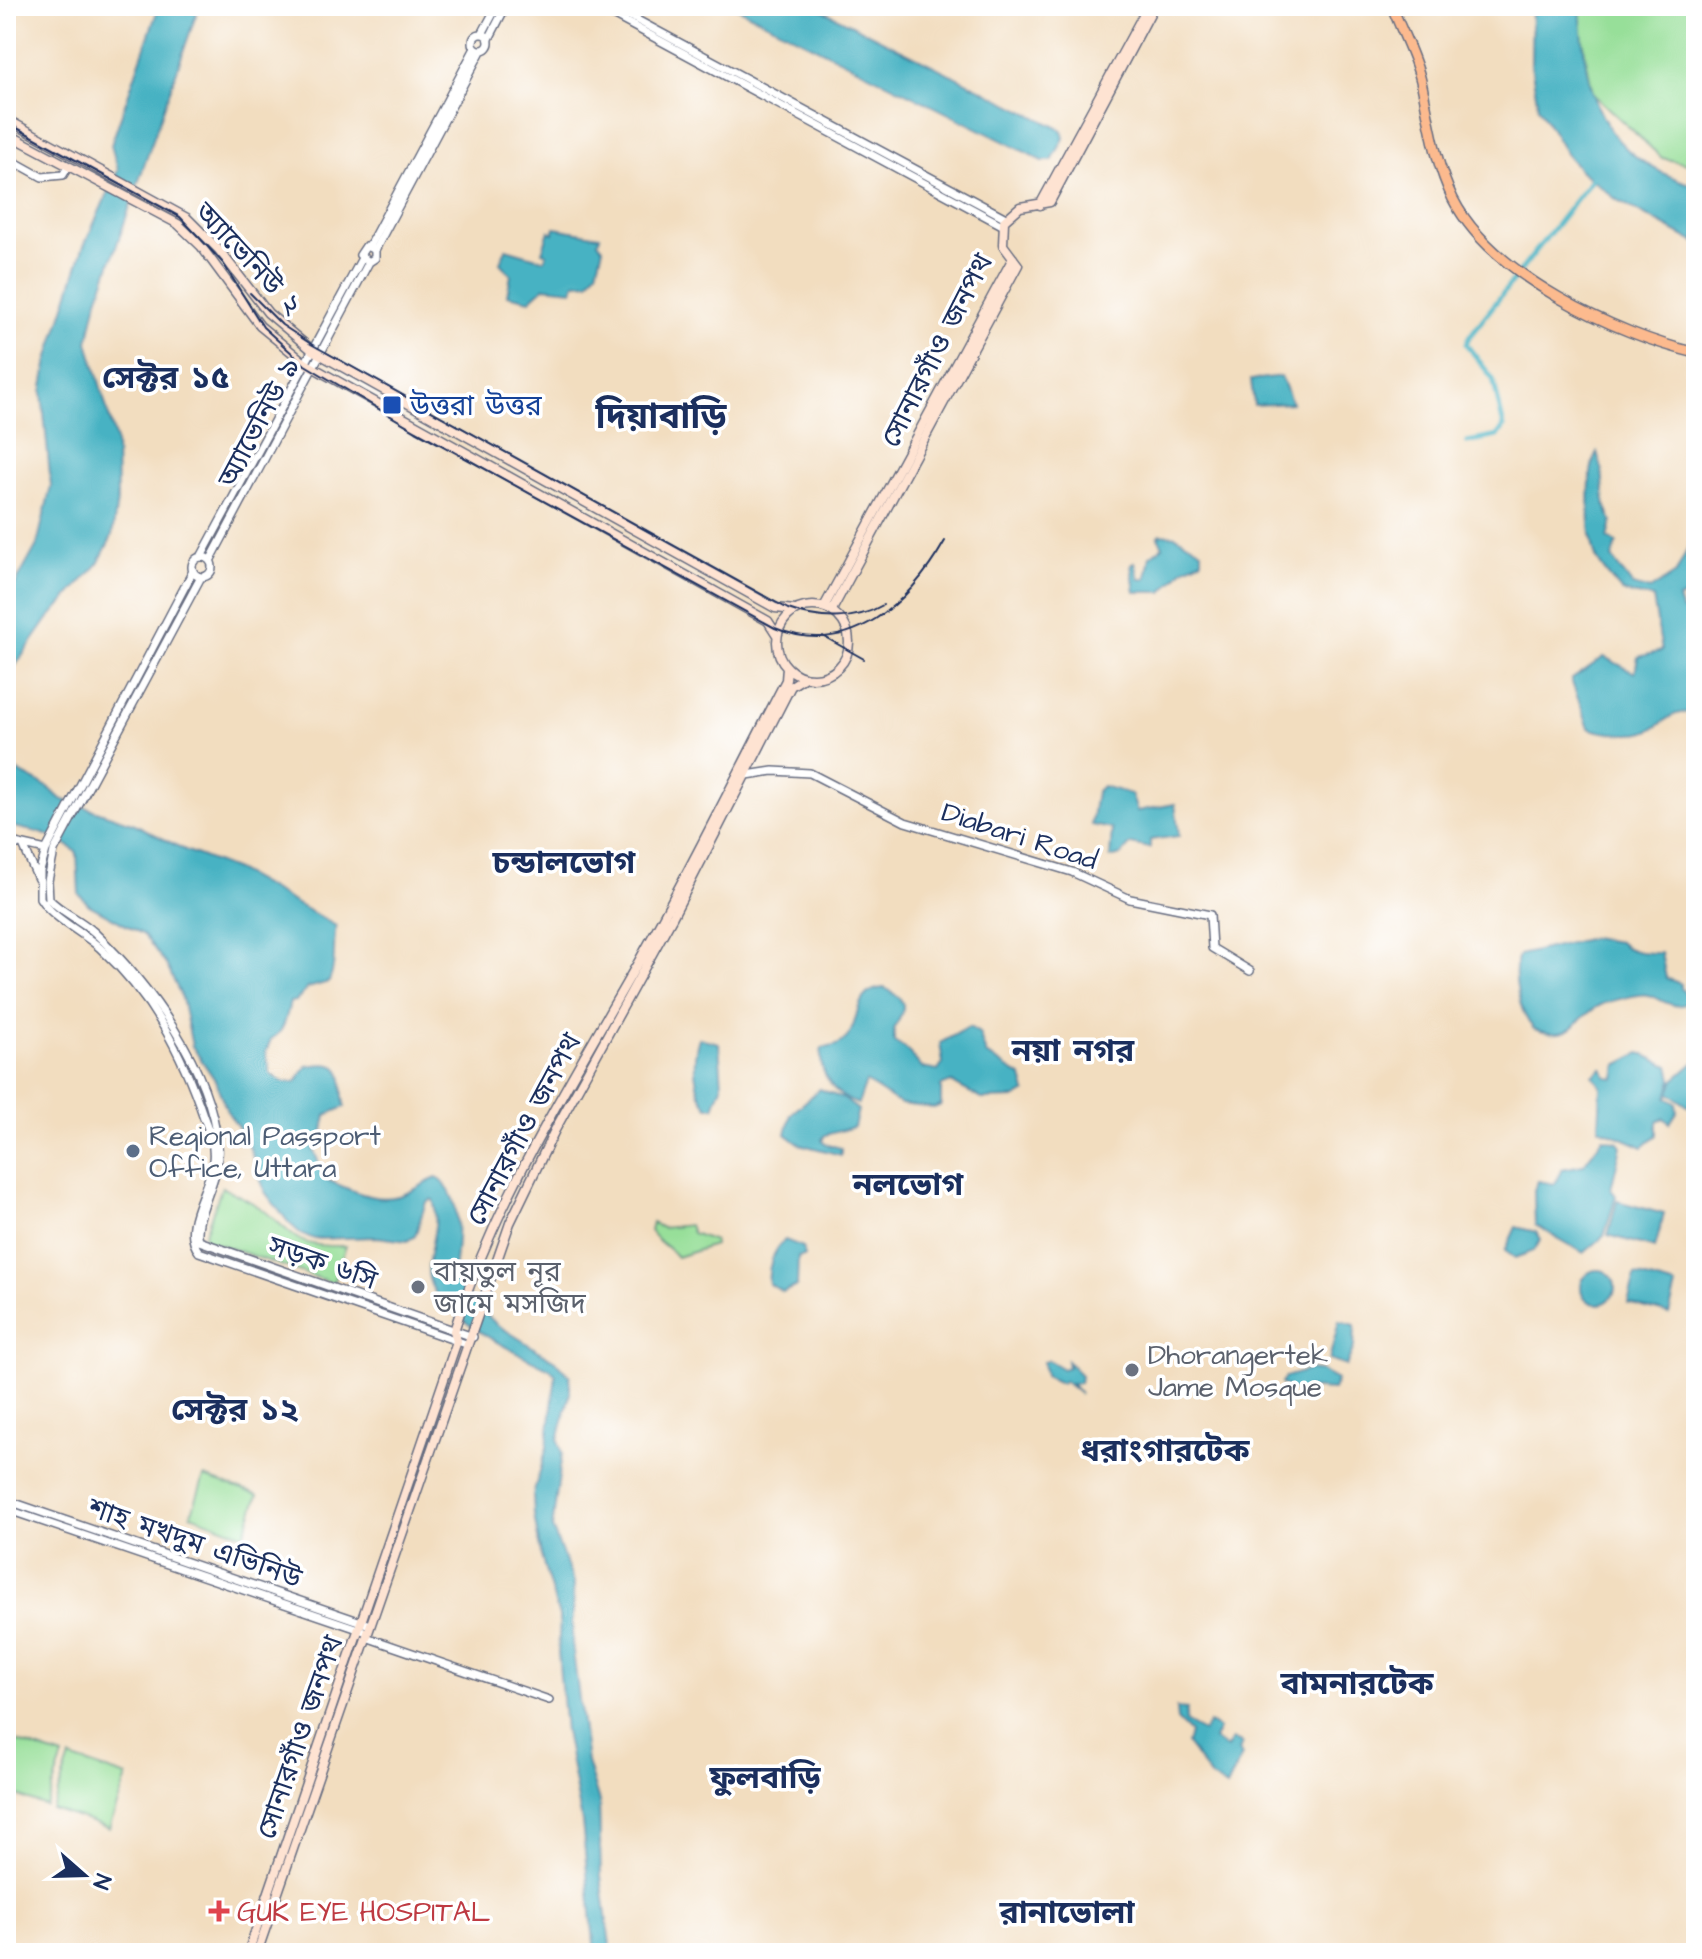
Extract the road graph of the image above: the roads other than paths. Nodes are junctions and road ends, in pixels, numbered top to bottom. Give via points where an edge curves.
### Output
1 (497, 6) edge
2 (506, 6) edge
3 (596, 6) edge
4 (611, 6) edge
5 (1148, 6) edge
6 (1154, 6) edge
7 (1392, 6) edge
8 (486, 36) junction
9 (478, 49) junction
10 (6, 119) edge
11 (6, 133) edge
12 (17, 139) junction
13 (6, 148) edge
14 (6, 157) edge
15 (68, 167) junction
16 (1045, 204) junction
17 (1001, 220) junction
18 (372, 248) junction
19 (365, 260) junction
20 (316, 352) junction
21 (1696, 353) edge
22 (309, 365) junction
23 (201, 557) junction
24 (210, 561) junction
25 (193, 571) junction
26 (201, 577) junction
27 (828, 608) junction
28 (795, 610) junction
29 (777, 635) junction
30 (787, 667) junction
31 (805, 677) junction
32 (747, 775) junction
33 (84, 784) junction
34 (726, 807) junction
35 (6, 841) edge
36 (23, 845) junction
37 (49, 849) junction
38 (39, 881) junction
39 (1250, 971) dead end
40 (199, 1245) junction
41 (480, 1258) junction
42 (496, 1264) junction
43 (262, 1269) junction
44 (455, 1326) junction
45 (471, 1337) junction
46 (457, 1341) junction
47 (7, 1507) edge
48 (365, 1629) junction
49 (341, 1695) junction
50 (549, 1700) dead end
51 (248, 1953) edge
52 (257, 1953) edge

1 - 8 street, অ্যাভেনিউ ৯
2 - 8 street, অ্যাভেনিউ ৯
3 - 17 street
4 - 17 street
5 - 16 main road
6 - 16 main road
7 - 21 highway via 1421,81 1434,151 1453,199 1473,227 1536,281 1586,314
8 - 9 street, অ্যাভেনিউ ৯ via 487,48
8 - 9 street, অ্যাভেনিউ ৯ via 474,38
9 - 18 street, অ্যাভেনিউ ৯
10 - 20 main road, অ্যাভেনিউ ২ via 144,192 196,226 268,313
11 - 12 main road, অ্যাভেনিউ ২
12 - 13 street
12 - 15 main road, অ্যাভেনিউ ২
14 - 15 street via 42,177 63,175
15 - 22 main road, অ্যাভেনিউ ২ via 169,219 192,237 260,326
16 - 17 main road via 1020,207
17 - 27 main road, সোনারগাঁও জনপথ via 1003,245 1015,262
18 - 19 street, অ্যাভেনিউ ৯ via 375,258
18 - 19 street, অ্যাভেনিউ ৯ via 362,249
19 - 20 street, অ্যাভেনিউ ৯
20 - 22 street, অ্যাভেনিউ ৯
20 - 28 main road, অ্যাভেনিউ ২ via 775,608
22 - 23 street, অ্যাভেনিউ ৯
22 - 24 street, অ্যাভেনিউ ৯
22 - 29 main road, অ্যাভেনিউ ২ via 768,621
23 - 24 street
23 - 25 street, অ্যাভেনিউ ৯
24 - 26 street, অ্যাভেনিউ ৯ via 210,572
25 - 26 street
25 - 33 street, অ্যাভেনিউ ৯
26 - 33 street, অ্যাভেনিউ ৯
27 - 28 main road
27 - 31 main road, সোনারগাঁও জনপথ via 847,628 846,658 825,676
28 - 29 main road
29 - 30 main road
30 - 31 main road
30 - 34 main road, সোনারগাঁও জনপথ via 786,680
31 - 32 main road, সোনারগাঁও জনপথ via 791,686
32 - 34 main road, সোনারগাঁও জনপথ
32 - 39 street, Diabari Road via 794,771 821,777 905,822 1072,872 1130,899 1210,915 1212,948
33 - 37 street, অ্যাভেনিউ ৯
34 - 41 main road, সোনারগাঁও জনপথ
34 - 42 main road, সোনারগাঁও জনপথ via 555,1130
35 - 36 street
36 - 37 street
36 - 38 street
37 - 38 street
37 - 40 street via 49,899 91,929 159,1002 206,1099 219,1162 199,1225
38 - 40 street via 43,904 96,944 154,1006 183,1061 214,1155 193,1222
40 - 43 street, সড়ক ৬সি
41 - 42 main road
41 - 44 main road, সোনারগাঁও জনপথ
42 - 45 main road, সোনারগাঁও জনপথ
43 - 44 street, সড়ক ৬সি
43 - 46 street, সড়ক ৬সি
44 - 45 street, সড়ক ৬সি
44 - 46 main road
45 - 46 street, সড়ক ৬সি
45 - 48 main road, সোনারগাঁও জনপথ
46 - 48 main road, সোনারগাঁও জনপথ
47 - 48 street, শাহ মখদুম এভিনিউ
48 - 49 main road, সোনারগাঁও জনপথ
48 - 50 street, শাহ মখদুম এভিনিউ
49 - 51 main road, সোনারগাঁও জনপথ
49 - 52 main road, সোনারগাঁও জনপথ

